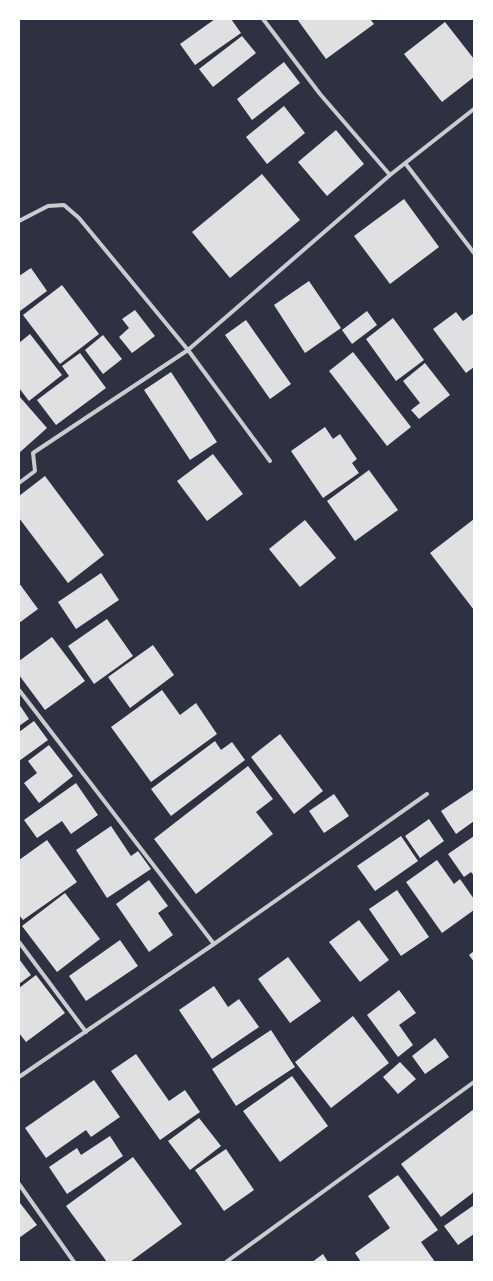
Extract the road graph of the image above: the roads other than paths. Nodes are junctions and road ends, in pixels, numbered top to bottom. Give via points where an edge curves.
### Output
1 (263, 19) edge
2 (474, 109) edge
3 (405, 163) junction
4 (390, 174) junction
5 (19, 221) edge
6 (474, 253) edge
7 (188, 350) junction
8 (270, 461) dead end
9 (19, 483) edge
10 (19, 690) edge
11 (427, 794) dead end
12 (19, 942) edge
13 (214, 944) junction
14 (86, 1032) junction
15 (19, 1077) edge
16 (474, 1082) edge
17 (19, 1184) edge
18 (74, 1262) edge
19 (226, 1262) edge

1 - 4 street via 320,94
2 - 3 street
3 - 4 street
3 - 6 street
4 - 7 street
5 - 7 street via 48,206 64,205 79,218
7 - 8 street
7 - 9 street via 33,453 35,471
10 - 13 street
11 - 13 street
12 - 14 street
13 - 14 street
14 - 15 street
16 - 19 street
17 - 18 street

